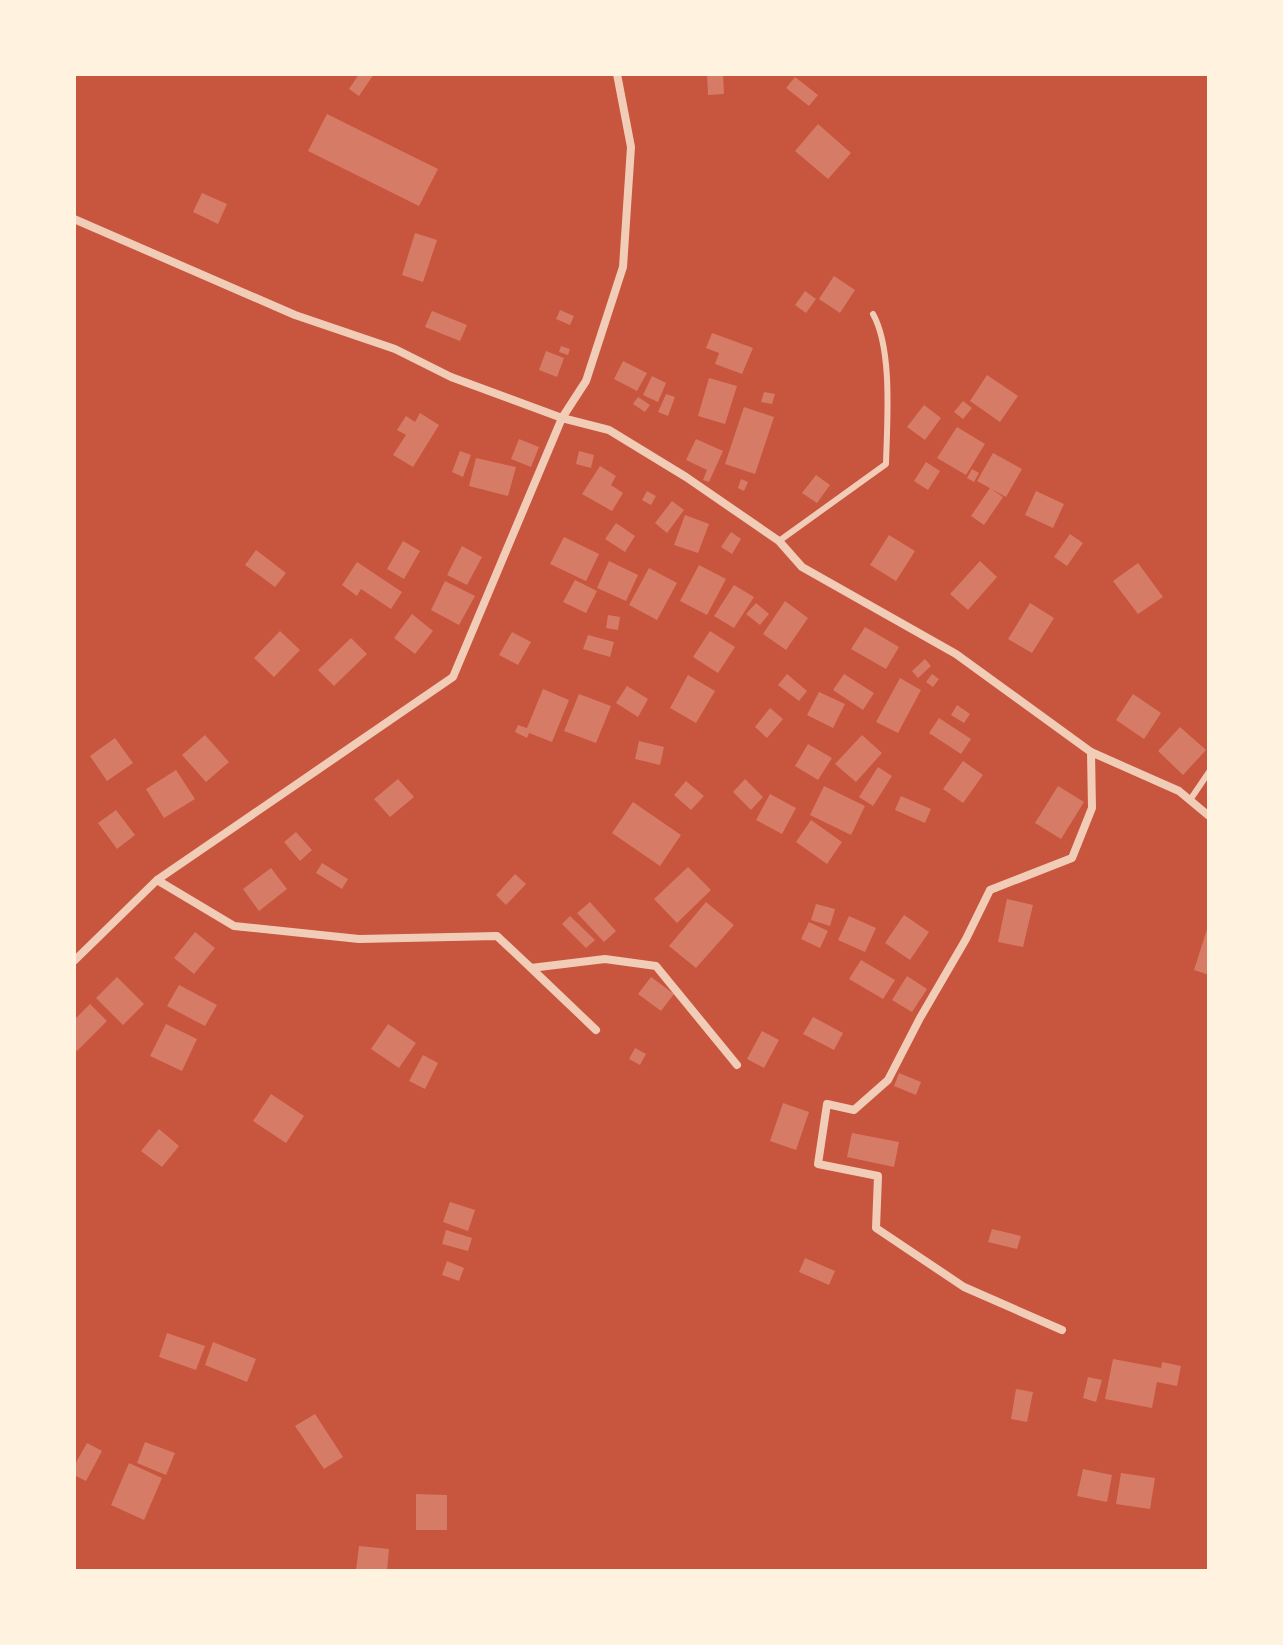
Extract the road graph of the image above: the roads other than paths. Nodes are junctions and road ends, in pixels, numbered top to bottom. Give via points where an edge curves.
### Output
1 (617, 74) edge
2 (74, 219) edge
3 (873, 314) dead end
4 (562, 418) junction
5 (779, 541) junction
6 (1091, 752) junction
7 (1209, 772) edge
8 (1190, 800) junction
9 (1209, 816) edge
10 (157, 880) junction
11 (74, 961) edge
12 (531, 968) junction
13 (596, 1030) dead end
14 (737, 1065) dead end
15 (1062, 1330) dead end

1 - 4 street via 631,147 623,267 586,381
2 - 4 street via 295,315 395,349 451,377
3 - 5 lane via 888,390 886,464
4 - 5 street via 609,430
4 - 10 street via 453,677
5 - 6 street via 802,567 956,654
6 - 8 street
6 - 15 street via 1092,808 1072,858 990,890 888,1080 854,1110 827,1104 818,1164 878,1176 876,1228 964,1287
7 - 8 lane
8 - 9 street
10 - 11 street
10 - 12 street via 234,926 359,939 497,936
12 - 13 street
12 - 14 street via 605,959 656,966

